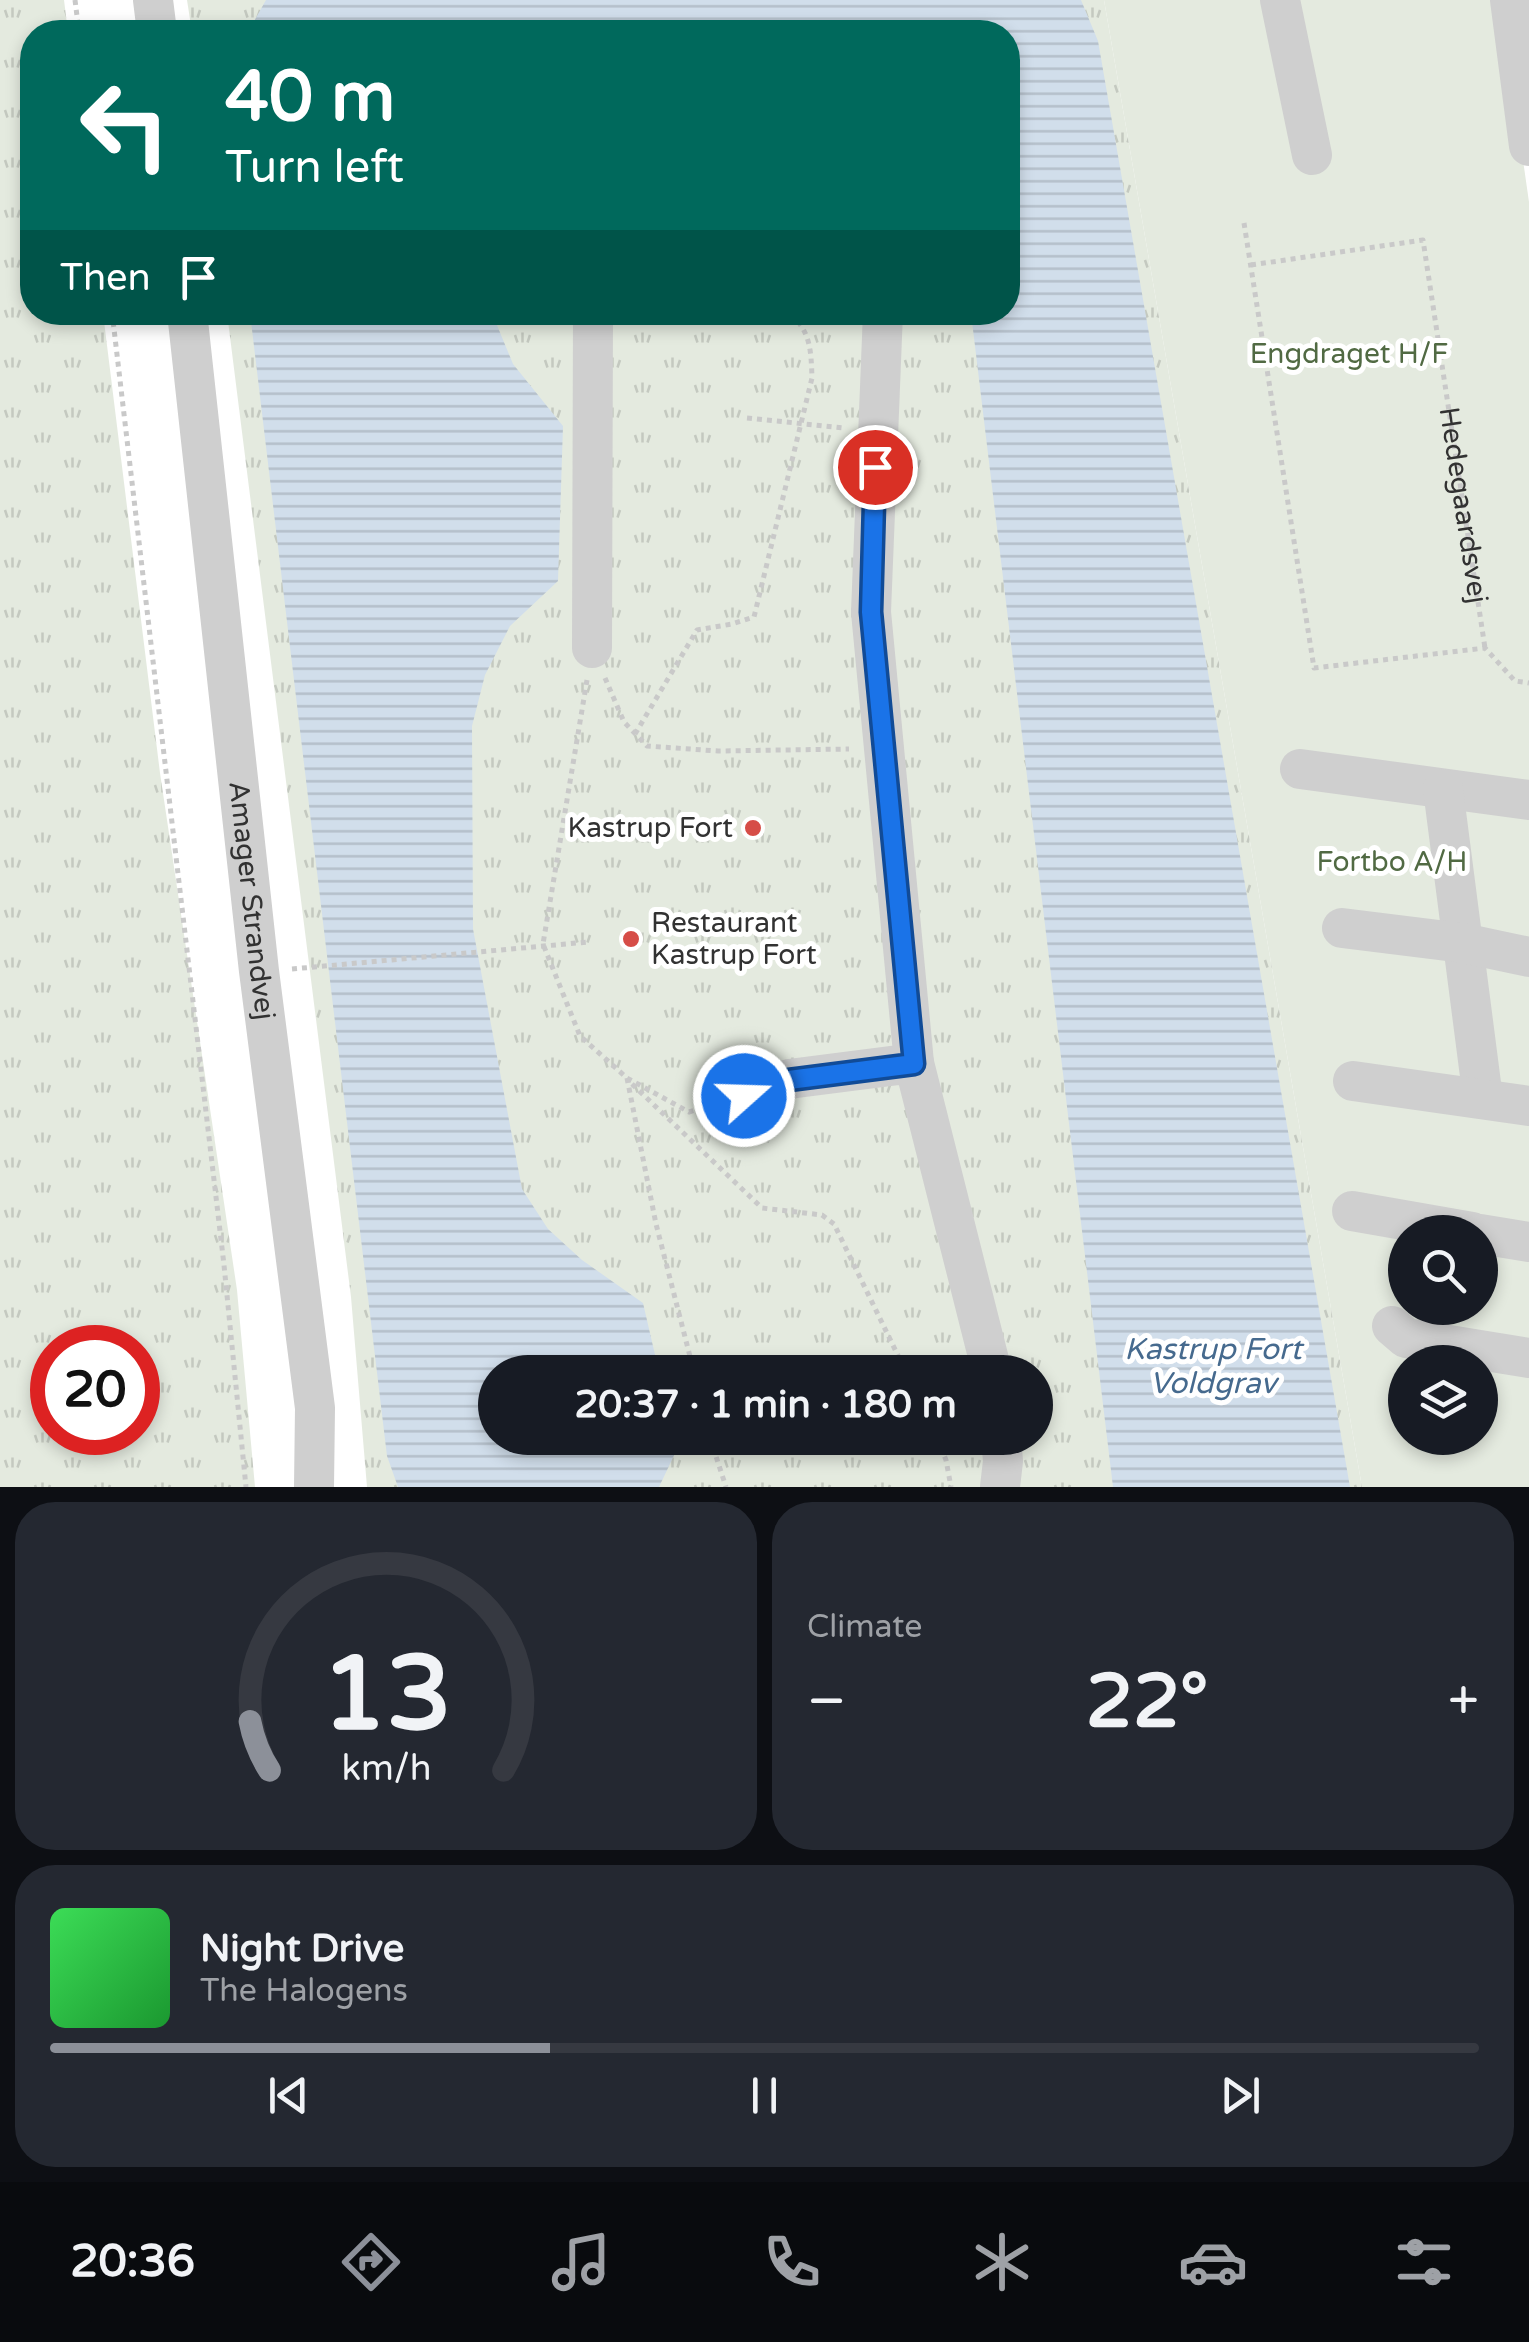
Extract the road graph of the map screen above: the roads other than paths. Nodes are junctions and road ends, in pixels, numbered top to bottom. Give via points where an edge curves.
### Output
1 (1280, 0) edge
2 (1510, 0) edge
3 (1529, 146) edge
4 (1312, 156) dead end
5 (189, 325) edge
6 (593, 325) edge
7 (883, 325) edge
8 (592, 648) road end
9 (1300, 769) dead end
10 (1443, 789) junction
11 (1529, 800) edge
12 (1342, 928) dead end
13 (1463, 944) junction
14 (1529, 957) edge
15 (914, 1064) junction
16 (1353, 1081) dead end
17 (744, 1096) dead end
18 (1484, 1099) junction
19 (1529, 1106) edge
20 (1352, 1211) dead end
21 (1388, 1217) edge
22 (1498, 1237) edge
23 (1529, 1242) edge
24 (1392, 1326) dead end
25 (988, 1355) edge
26 (1529, 1358) edge
27 (1002, 1455) edge
28 (314, 1487) edge
29 (1000, 1487) edge

1 - 4 street
2 - 3 street
5 - 28 street, Amager Strandvej via 314,1408
6 - 8 street
7 - 15 street via 871,612
9 - 10 street
10 - 11 street
10 - 13 street
12 - 13 street
13 - 14 street
13 - 18 street
15 - 17 street via 789,1080
15 - 25 street
16 - 18 street
18 - 19 street
20 - 21 street
22 - 23 street
24 - 26 street via 1406,1338
27 - 29 street

